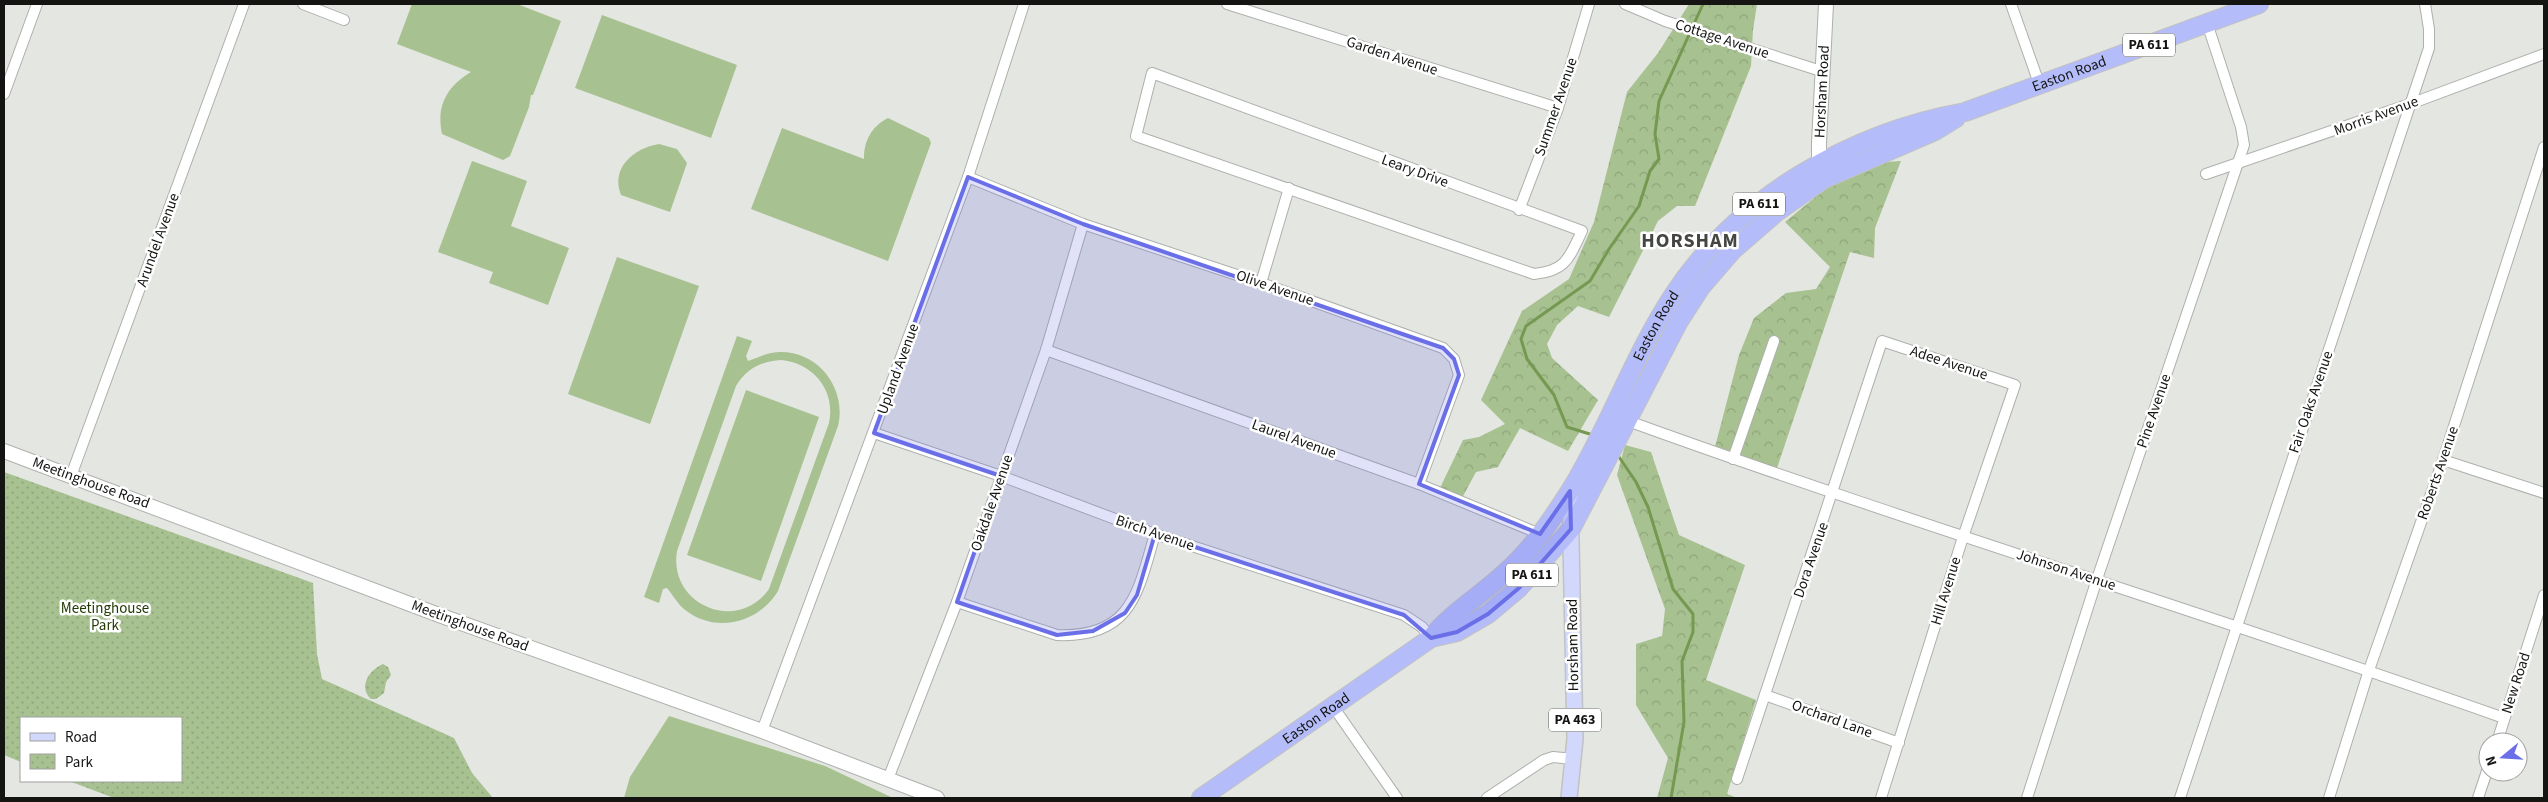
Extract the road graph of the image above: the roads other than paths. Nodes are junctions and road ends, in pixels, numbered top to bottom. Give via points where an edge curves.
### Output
1 (37, 4) edge
2 (244, 4) edge
3 (303, 4) edge
4 (1024, 4) edge
5 (1227, 4) edge
6 (1589, 4) edge
7 (1625, 4) edge
8 (1826, 4) edge
9 (2011, 4) edge
10 (2259, 4) edge
11 (2425, 4) edge
12 (344, 20) dead end
13 (2207, 23) junction
14 (2544, 54) edge
15 (1821, 71) junction
16 (2040, 86) junction
17 (4, 94) edge
18 (2410, 104) junction
19 (1558, 108) junction
20 (2544, 147) edge
21 (2239, 164) junction
22 (1821, 171) junction
23 (2206, 174) dead end
24 (968, 177) junction
25 (1289, 188) junction
26 (1519, 210) junction
27 (1083, 224) junction
28 (1261, 283) junction
29 (1774, 341) dead end
30 (1882, 341) joint
31 (1046, 350) junction
32 (2015, 385) joint
33 (1628, 421) junction
34 (874, 433) junction
35 (4, 451) edge
36 (1733, 459) junction
37 (2443, 460) junction
38 (71, 476) junction
39 (1001, 476) junction
40 (1418, 484) junction
41 (1570, 491) junction
42 (1834, 492) junction
43 (2544, 492) edge
44 (1571, 529) junction
45 (1155, 534) junction
46 (1540, 534) junction
47 (1963, 537) junction
48 (2097, 579) junction
49 (2544, 595) edge
50 (957, 602) junction
51 (2236, 625) junction
52 (1431, 638) junction
53 (2370, 670) junction
54 (1765, 695) junction
55 (1332, 706) junction
56 (2504, 718) junction
57 (762, 731) junction
58 (2500, 732) edge
59 (1899, 743) junction
60 (1573, 759) junction
61 (888, 779) junction
62 (1737, 779) dead end
63 (2483, 782) edge
64 (937, 798) edge
65 (1201, 798) edge
66 (1397, 798) edge
67 (1487, 798) edge
68 (1569, 798) edge
69 (1881, 798) edge
70 (2027, 798) edge
71 (2180, 798) edge
72 (2330, 798) edge
73 (2478, 798) edge

1 - 17 street
2 - 38 street, Arundel Avenue
3 - 12 street
4 - 24 street, Upland Avenue
5 - 19 street, Garden Avenue
6 - 19 street, Summer Avenue
7 - 15 street, Cottage Avenue via 1665,21
8 - 15 street, Horsham Road
9 - 16 street
10 - 13 highway, Easton Road / PA 611
11 - 18 street, Fair Oaks Avenue via 2428,48
13 - 16 highway, Easton Road / PA 611
13 - 21 street, Pine Avenue via 2241,127 2244,146
14 - 18 street, Morris Avenue
15 - 22 street, Horsham Road
16 - 22 highway, Easton Road / PA 611 via 1966,112 1930,118
18 - 21 street, Morris Avenue
18 - 51 street, Fair Oaks Avenue
19 - 26 street, Summer Avenue
20 - 37 street, Roberts Avenue
21 - 23 street, Morris Avenue
21 - 48 street, Pine Avenue
22 - 33 highway, Easton Road / PA 611 via 1716,268 1679,321
22 - 41 highway, Easton Road / PA 611 via 1743,216 1702,256 1663,312
24 - 27 street, Olive Avenue
24 - 34 street, Upland Avenue
25 - 26 street, Leary Drive via 1534,274 1552,272 1568,260 1582,231
25 - 26 street, Leary Drive via 1136,136 1152,73
25 - 28 street
27 - 28 street, Olive Avenue
27 - 31 street, Oakdale Avenue
28 - 40 street, Olive Avenue via 1443,348 1454,360 1459,375
29 - 36 street
30 - 32 street, Adee Avenue
30 - 42 street, Dora Avenue
31 - 39 street, Oakdale Avenue
31 - 40 street, Laurel Avenue
32 - 47 street, Hill Avenue
33 - 36 street, Johnson Avenue
33 - 44 highway, Easton Road / PA 611
34 - 39 street, Birch Avenue
34 - 57 street, Upland Avenue
35 - 38 street, Meetinghouse Road
36 - 42 street, Johnson Avenue
37 - 43 street
37 - 53 street, Roberts Avenue
38 - 57 street, Meetinghouse Road via 439,616
39 - 45 street, Birch Avenue
39 - 50 street, Oakdale Avenue
40 - 46 street, Laurel Avenue
41 - 44 main road, Horsham Road / PA 463
41 - 46 highway, Easton Road / PA 611
42 - 47 street, Johnson Avenue
42 - 54 street, Dora Avenue
44 - 52 highway, Easton Road / PA 611 via 1519,588 1488,614 1457,632
44 - 60 main road, Horsham Road / PA 463
45 - 50 street via 1137,595 1125,613 1093,631 1075,636 1057,635
45 - 52 street, Birch Avenue via 1404,615 1422,627
46 - 52 highway, Easton Road / PA 611 via 1509,570 1447,619
47 - 48 street, Johnson Avenue
47 - 59 street, Hill Avenue
48 - 51 street, Johnson Avenue
48 - 70 street, Pine Avenue
49 - 56 street, New Road
50 - 61 street, Oakdale Avenue
51 - 53 street, Johnson Avenue
51 - 71 street, Fair Oaks Avenue
52 - 55 highway, Easton Road / PA 611
53 - 56 street, Johnson Avenue
53 - 72 street, Roberts Avenue
54 - 59 street, Orchard Lane
54 - 62 street, Dora Avenue
55 - 65 highway, Easton Road / PA 611
55 - 66 street
56 - 58 street, New Road
57 - 61 street, Meetinghouse Road
59 - 69 street, Hill Avenue
60 - 67 street via 1544,760
60 - 68 main road, Horsham Road / PA 463
61 - 64 street, Meetinghouse Road
63 - 73 street

